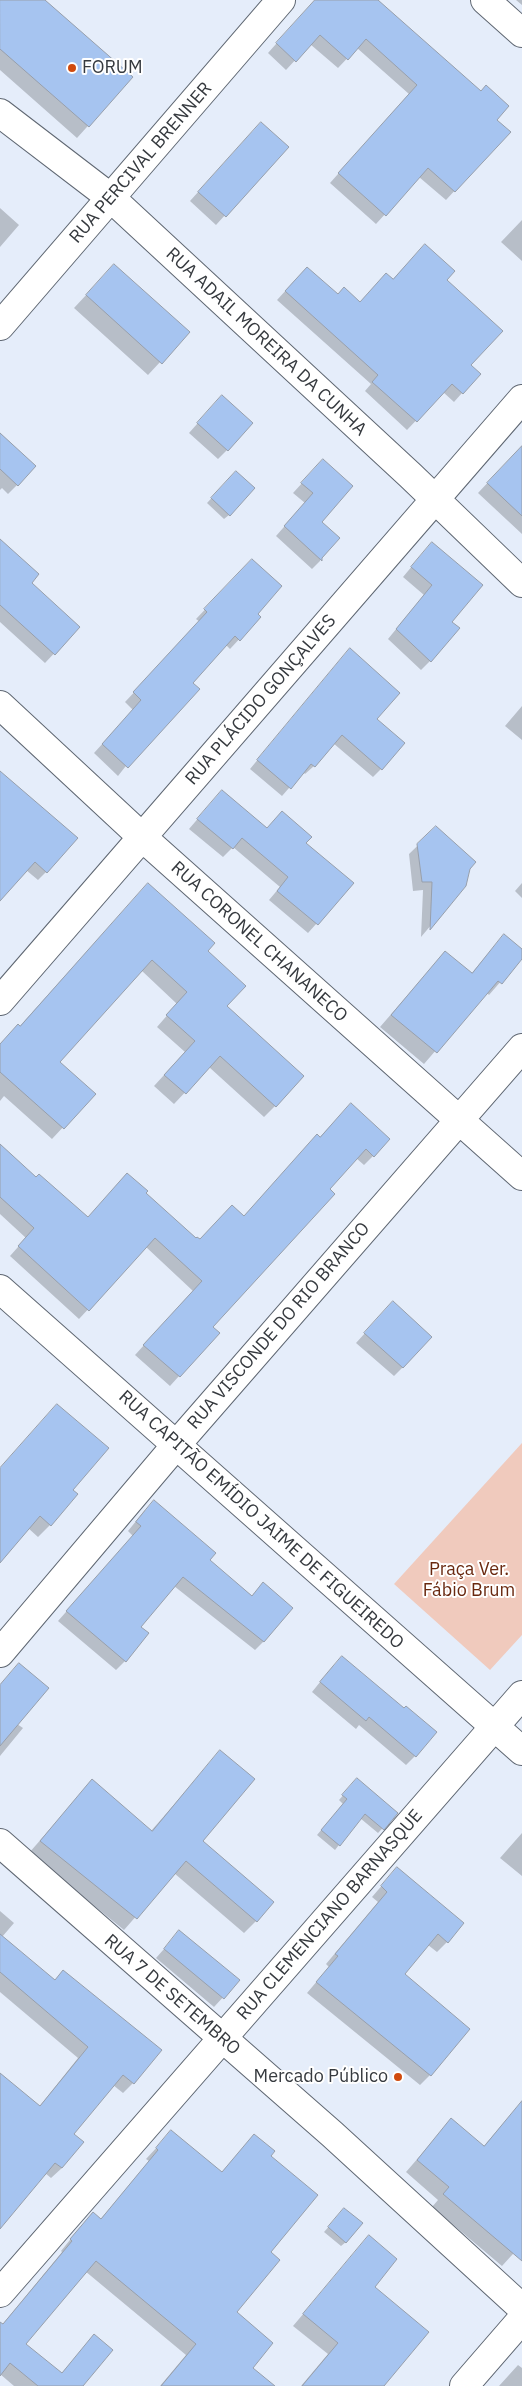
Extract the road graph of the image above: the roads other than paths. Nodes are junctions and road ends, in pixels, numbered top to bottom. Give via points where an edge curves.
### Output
1 (281, 0) edge
2 (485, 0) edge
3 (522, 33) edge
4 (0, 113) edge
5 (111, 198) junction
6 (0, 326) edge
7 (522, 399) edge
8 (436, 500) junction
9 (522, 583) edge
10 (0, 705) edge
11 (142, 837) junction
12 (0, 1002) edge
13 (522, 1048) edge
14 (459, 1120) junction
15 (522, 1176) edge
16 (0, 1289) edge
17 (177, 1444) junction
18 (0, 1653) edge
19 (522, 1695) edge
20 (494, 1727) junction
21 (522, 1751) edge
22 (0, 1843) edge
23 (222, 2039) junction
24 (0, 2293) edge
25 (522, 2308) edge
26 (522, 2319) edge
27 (464, 2386) edge

1 - 5 street, RUA PERCIVAL BRENNER
2 - 3 street
4 - 5 street, RUA ADAIL MOREIRA DA CUNHA
5 - 6 street, RUA PERCIVAL BRENNER
5 - 8 street, RUA ADAIL MOREIRA DA CUNHA
7 - 8 street, RUA PLÁCIDO GONÇALVES
8 - 9 street, RUA ADAIL MOREIRA DA CUNHA
8 - 11 street, RUA PLÁCIDO GONÇALVES
10 - 11 street, RUA CORONEL CHANANECO
11 - 12 street, RUA PLÁCIDO GONÇALVES
11 - 14 street, RUA CORONEL CHANANECO
13 - 14 street, RUA VISCONDE DO RIO BRANCO
14 - 15 street, RUA CORONEL CHANANECO
14 - 17 street, RUA VISCONDE DO RIO BRANCO
16 - 17 street, RUA CAPITÃO EMÍDIO JAIME DE FIGUEIREDO
17 - 18 street, RUA VISCONDE DO RIO BRANCO
17 - 20 street, RUA CAPITÃO EMÍDIO JAIME DE FIGUEIREDO
19 - 20 street, RUA CLEMENCIANO BARNASQUE
20 - 21 street, RUA CAPITÃO EMÍDIO JAIME DE FIGUEIREDO
20 - 23 street, RUA CLEMENCIANO BARNASQUE
22 - 23 street, RUA 7 DE SETEMBRO
23 - 24 street, RUA CLEMENCIANO BARNASQUE
23 - 25 street, RUA 7 DE SETEMBRO via 332,2134
26 - 27 street

